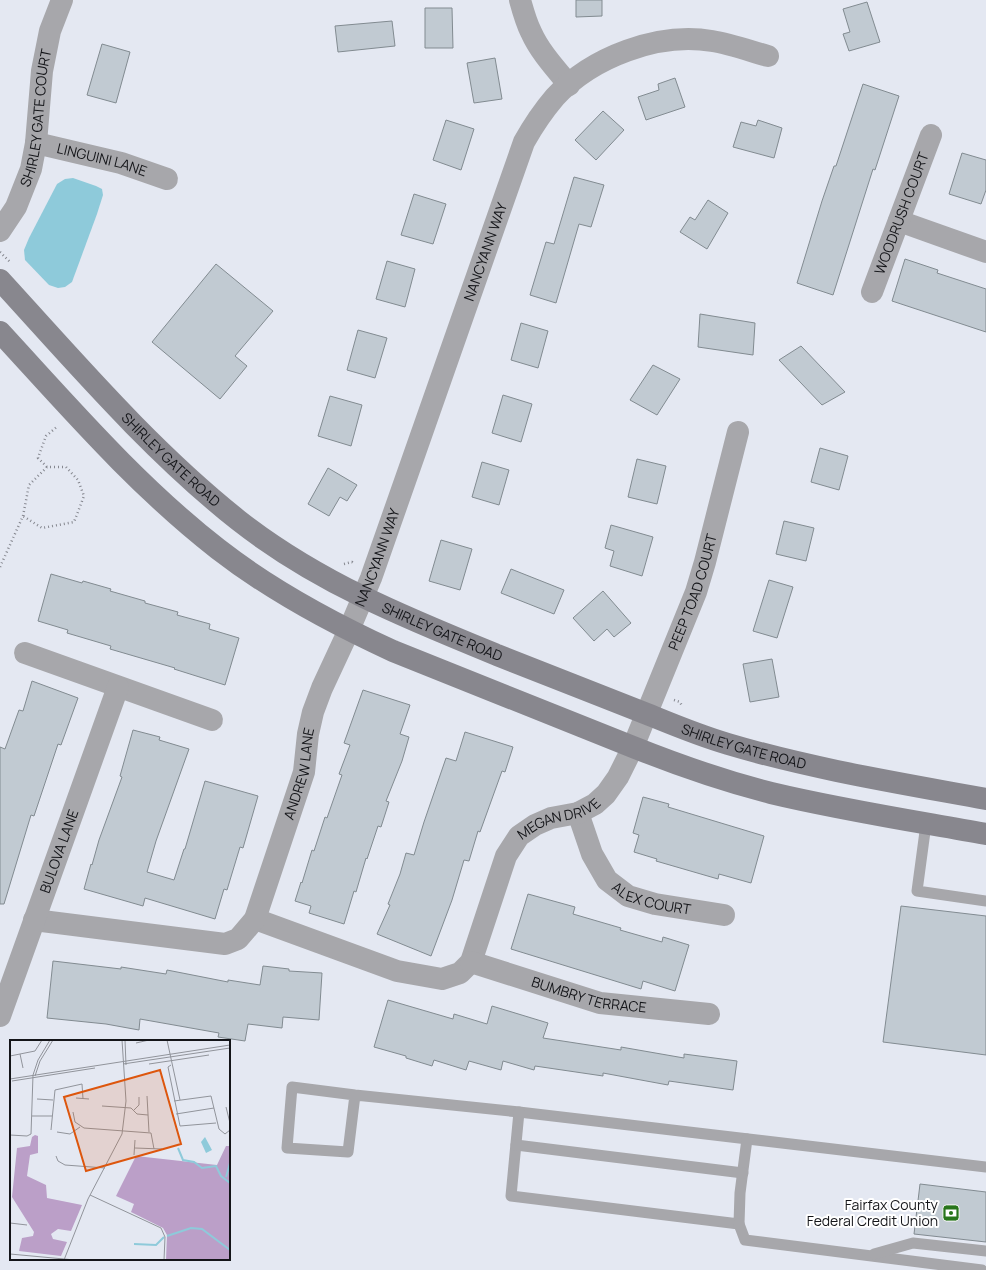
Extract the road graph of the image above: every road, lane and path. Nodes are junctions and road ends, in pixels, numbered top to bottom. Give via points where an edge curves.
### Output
1 (62, 0) edge
2 (520, 0) edge
3 (768, 56) dead end
4 (569, 85) junction
5 (931, 135) dead end
6 (36, 143) junction
7 (167, 180) dead end
8 (899, 221) junction
9 (0, 230) edge
10 (986, 252) edge
11 (0, 280) edge
12 (872, 292) dead end
13 (0, 332) edge
14 (59, 425) dead end
15 (738, 432) dead end
16 (47, 467) junction
17 (23, 516) junction
18 (339, 563) dead end
19 (0, 567) edge
20 (371, 578) junction
21 (363, 598) junction
22 (349, 630) junction
23 (25, 653) dead end
24 (118, 687) junction
25 (650, 705) junction
26 (683, 708) dead end
27 (212, 720) dead end
28 (633, 747) junction
29 (986, 799) edge
30 (578, 813) junction
31 (926, 824) junction
32 (986, 834) edge
33 (986, 901) edge
34 (724, 915) dead end
35 (255, 919) junction
36 (34, 920) junction
37 (471, 962) junction
38 (709, 1014) dead end
39 (0, 1016) edge
40 (355, 1095) junction
41 (519, 1112) junction
42 (747, 1139) junction
43 (516, 1146) junction
44 (986, 1167) edge
45 (743, 1173) junction
46 (739, 1224) junction
47 (986, 1251) edge
48 (870, 1256) junction
49 (982, 1270) edge

1 - 6 street, SHIRLEY GATE COURT via 50,31 42,71
2 - 4 street via 536,42
3 - 4 street, NANCYANN WAY via 714,41 683,39 658,42 617,54 597,64
4 - 20 street, NANCYANN WAY via 543,112 524,142
5 - 8 street, WOODRUSH COURT
6 - 7 street, LINGUINI LANE via 120,163
6 - 9 street, SHIRLEY GATE COURT via 28,180 16,207
8 - 10 street
8 - 12 street, WOODRUSH COURT
11 - 21 main road, SHIRLEY GATE ROAD via 130,420 199,488 240,522 284,552
13 - 22 main road via 140,482 176,514 219,550 264,582
14 - 16 path via 46,436 38,458
15 - 25 street, PEEP TOAD COURT via 696,592
16 - 17 path via 29,485
16 - 17 path via 66,467 78,480 84,496 74,522 42,528
17 - 19 path
18 - 20 path via 352,562
20 - 21 street, NANCYANN WAY
21 - 22 street, NANCYANN WAY
21 - 25 main road, SHIRLEY GATE ROAD via 407,618
22 - 28 main road via 393,651
22 - 35 street, ANDREW LANE via 313,712 304,772
23 - 24 street
24 - 27 street
24 - 36 street, BULOVA LANE
25 - 26 path via 680,702
25 - 28 street, PEEP TOAD COURT
25 - 29 main road, SHIRLEY GATE ROAD via 685,730 713,740 830,770
28 - 30 street, MEGAN DRIVE via 606,794
28 - 31 main road via 717,778 770,792
30 - 34 street, ALEX COURT via 592,854 607,880 628,896 655,904
30 - 37 street, MEGAN DRIVE via 551,818 519,836 506,856
31 - 32 main road
31 - 33 lane via 917,891
35 - 36 street, ANDREW LANE via 238,940 225,944
35 - 37 street via 397,971 442,980 460,973
36 - 39 street, BULOVA LANE
37 - 38 street, BUMBRY TERRACE via 600,1004
40 - 40 lane via 348,1152 287,1148 292,1087
40 - 41 lane
41 - 42 lane
41 - 43 lane
42 - 44 lane
42 - 45 lane
43 - 45 lane
43 - 46 lane via 511,1196
45 - 46 lane
46 - 48 lane via 745,1240
47 - 48 lane via 913,1243
48 - 49 lane

